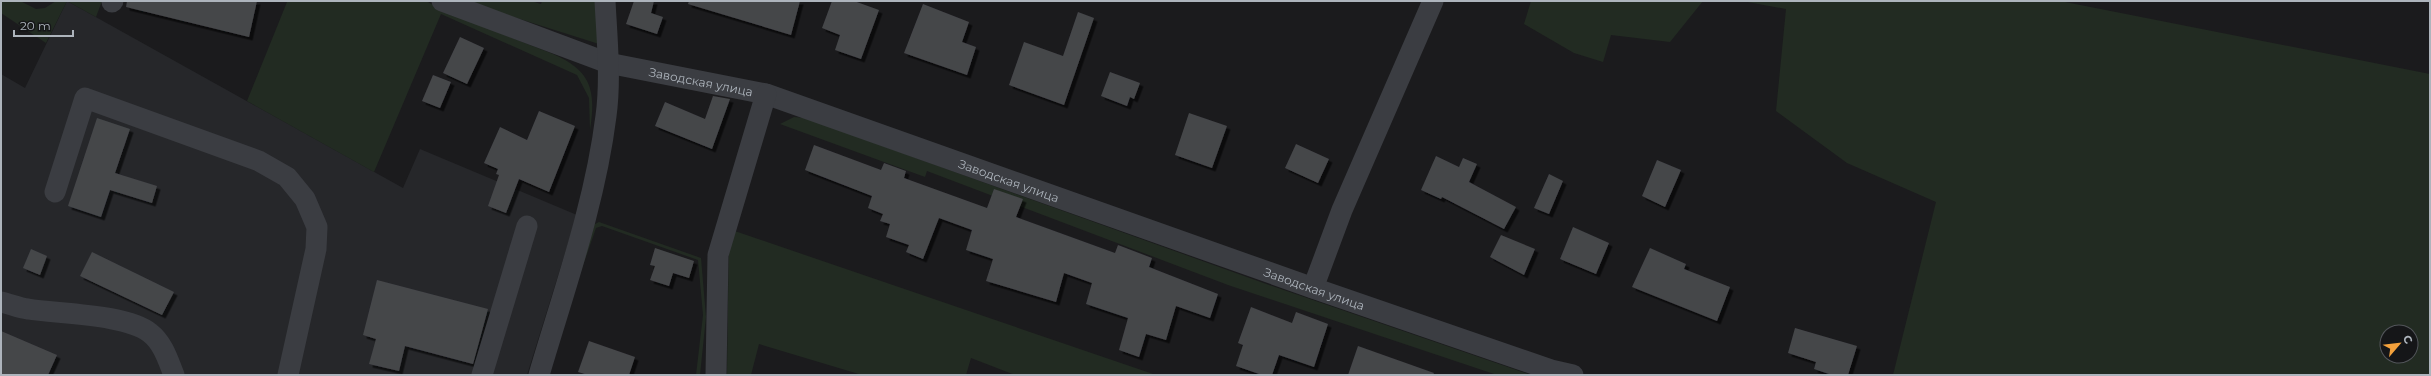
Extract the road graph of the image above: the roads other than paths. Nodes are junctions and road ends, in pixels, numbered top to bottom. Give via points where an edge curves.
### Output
1 (442, 1) edge
2 (605, 1) edge
3 (1432, 1) edge
4 (608, 63) junction
5 (766, 94) junction
6 (55, 192) dead end
7 (527, 226) dead end
8 (1313, 288) junction
9 (1, 302) edge
10 (293, 374) edge
11 (174, 375) edge
12 (482, 375) edge
13 (539, 375) edge
14 (716, 375) edge
15 (1573, 375) edge

1 - 4 street, Заводская улица
2 - 4 street
3 - 8 street via 1342,210
4 - 5 street, Заводская улица
4 - 13 street via 606,116 587,210
5 - 8 street, Заводская улица
5 - 14 street via 718,256
6 - 10 street via 85,98 259,161 287,177 306,199 317,227 316,249
7 - 12 street
8 - 15 street, Заводская улица via 1551,370
9 - 11 street via 26,309 121,321 138,326 150,333 160,344

